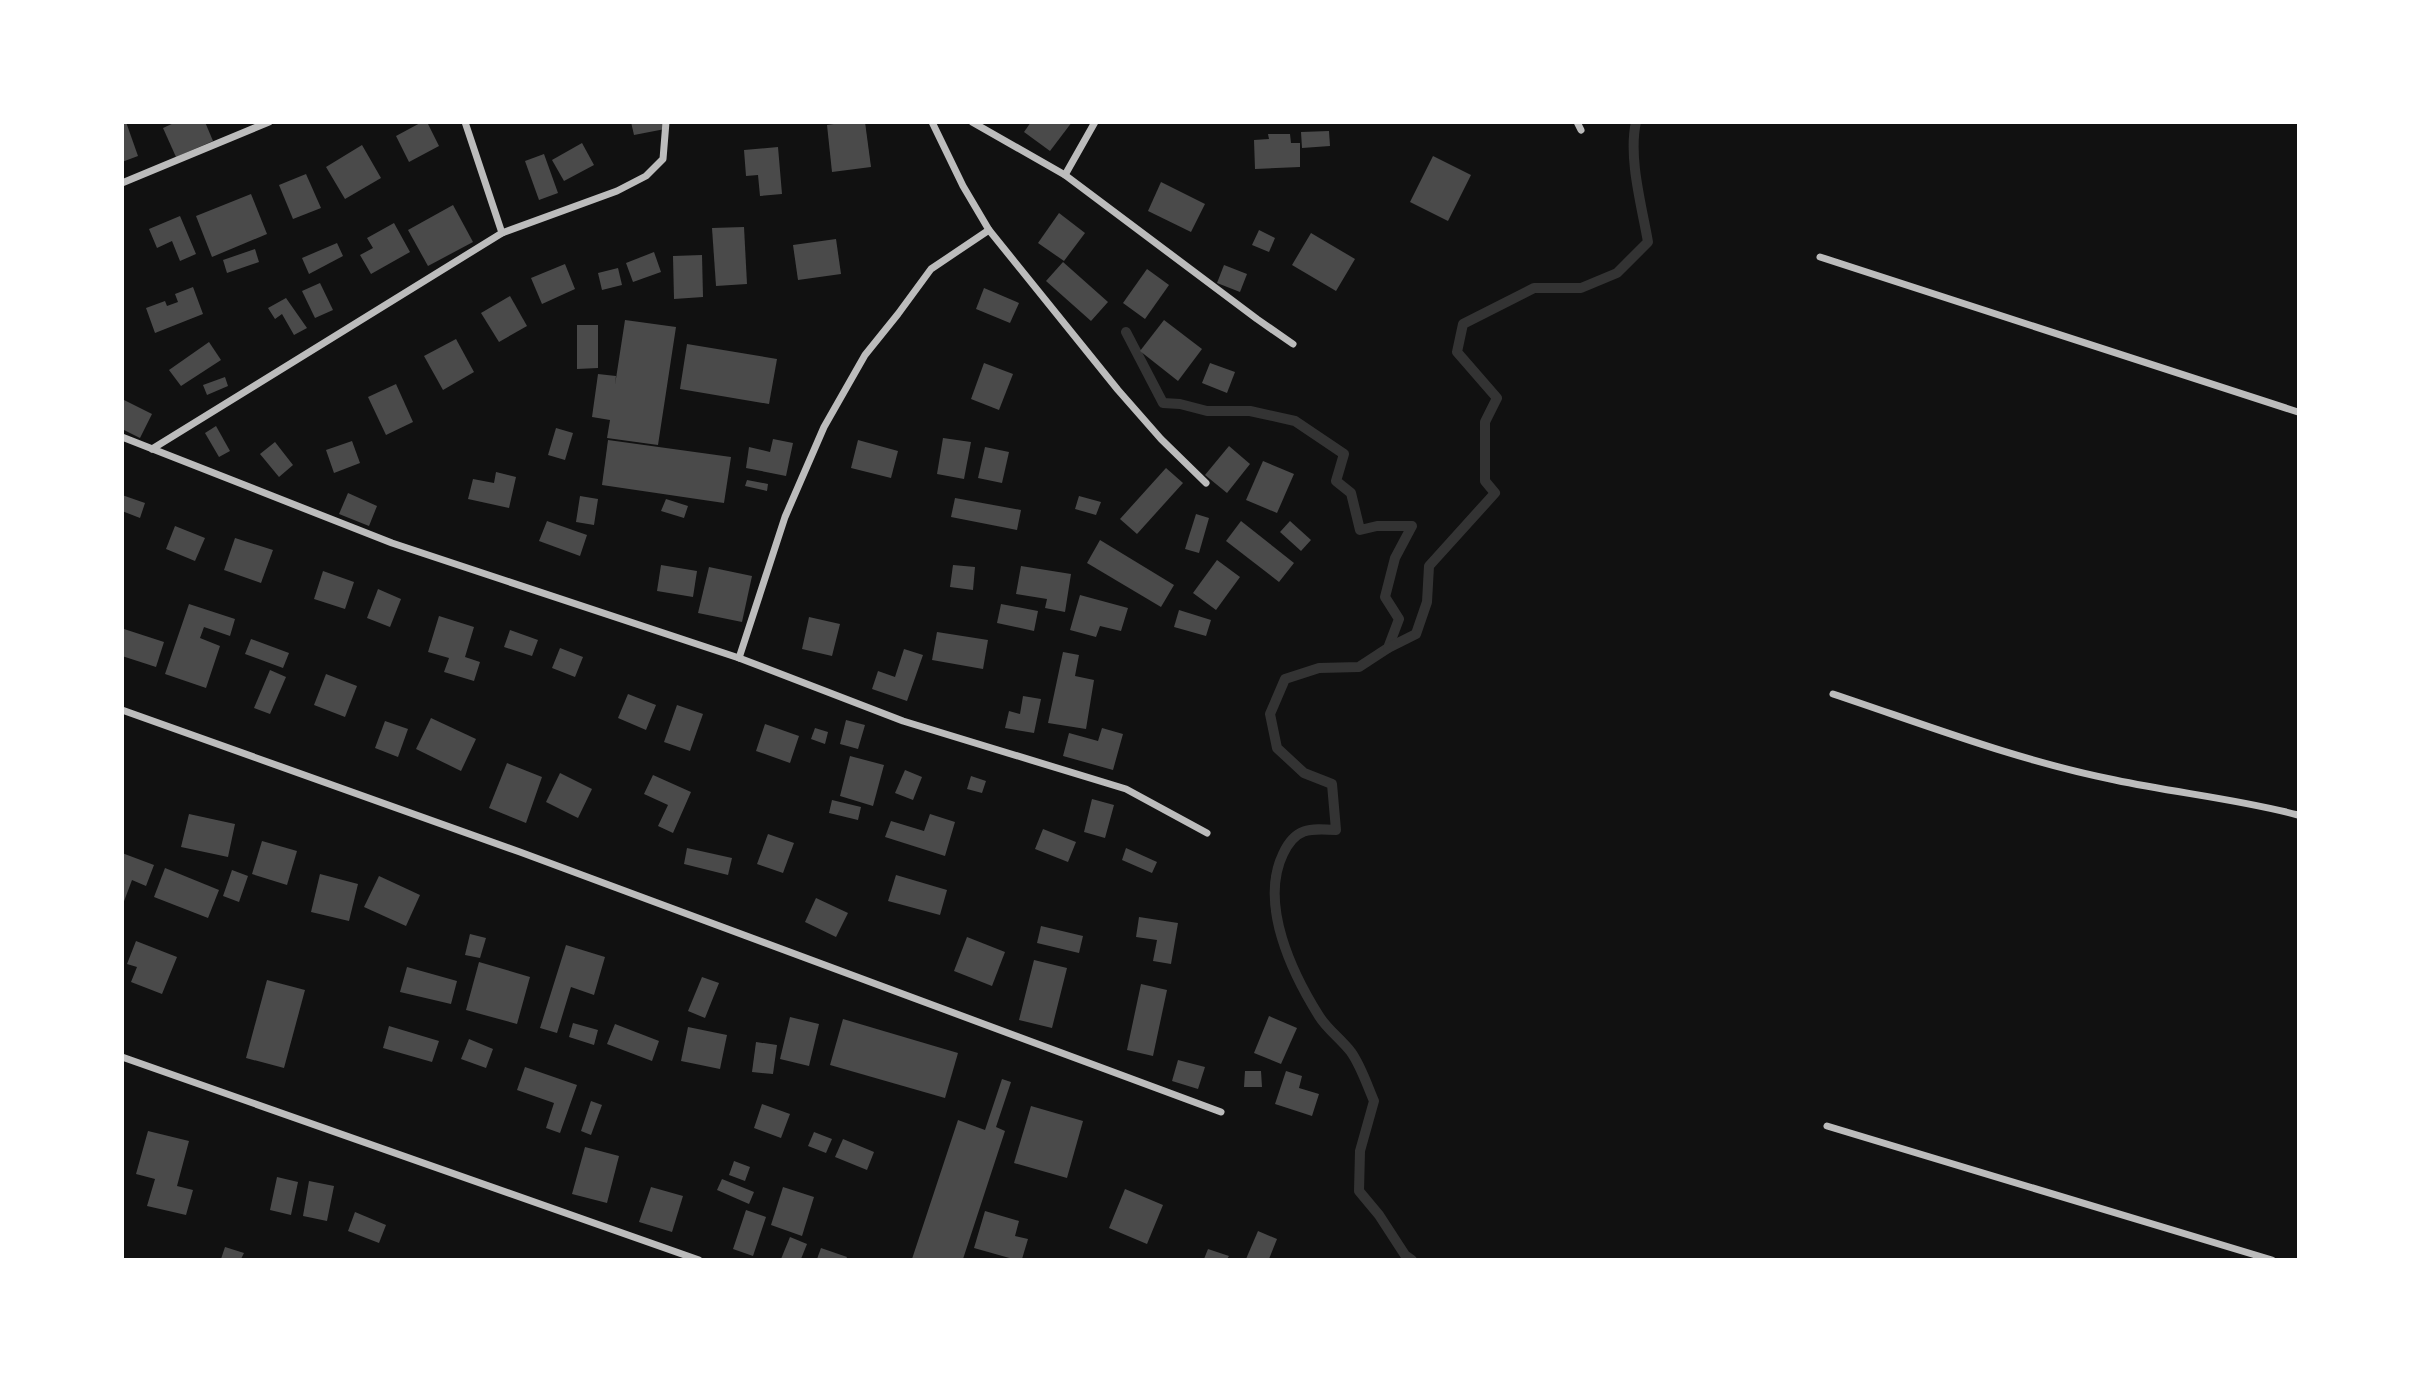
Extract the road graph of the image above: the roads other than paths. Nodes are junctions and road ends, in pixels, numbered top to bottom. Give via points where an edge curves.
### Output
1 (269, 122) edge
2 (465, 122) edge
3 (666, 122) edge
4 (932, 122) edge
5 (972, 122) edge
6 (1095, 122) edge
7 (1065, 175) junction
8 (122, 183) edge
9 (989, 230) junction
10 (502, 233) junction
11 (1820, 257) dead end
12 (1293, 344) dead end
13 (2298, 412) edge
14 (122, 436) edge
15 (152, 449) junction
16 (1206, 483) dead end
17 (739, 658) junction
18 (1833, 694) dead end
19 (122, 710) edge
20 (2298, 815) edge
21 (1207, 833) dead end
22 (122, 1057) edge
23 (1221, 1112) dead end
24 (1827, 1126) dead end
25 (699, 1259) edge
26 (2272, 1259) edge

1 - 8 street
2 - 10 street
3 - 10 street via 663,159 646,176
4 - 9 street
5 - 7 street
6 - 7 street
7 - 12 street
9 - 16 street via 1118,390
9 - 17 street via 931,269 864,355 824,427 785,517
10 - 15 street
11 - 13 street
14 - 15 street
15 - 17 street via 392,543
17 - 21 street via 903,721 1126,789
18 - 20 street via 2021,757
19 - 23 street
22 - 25 street
24 - 26 street

